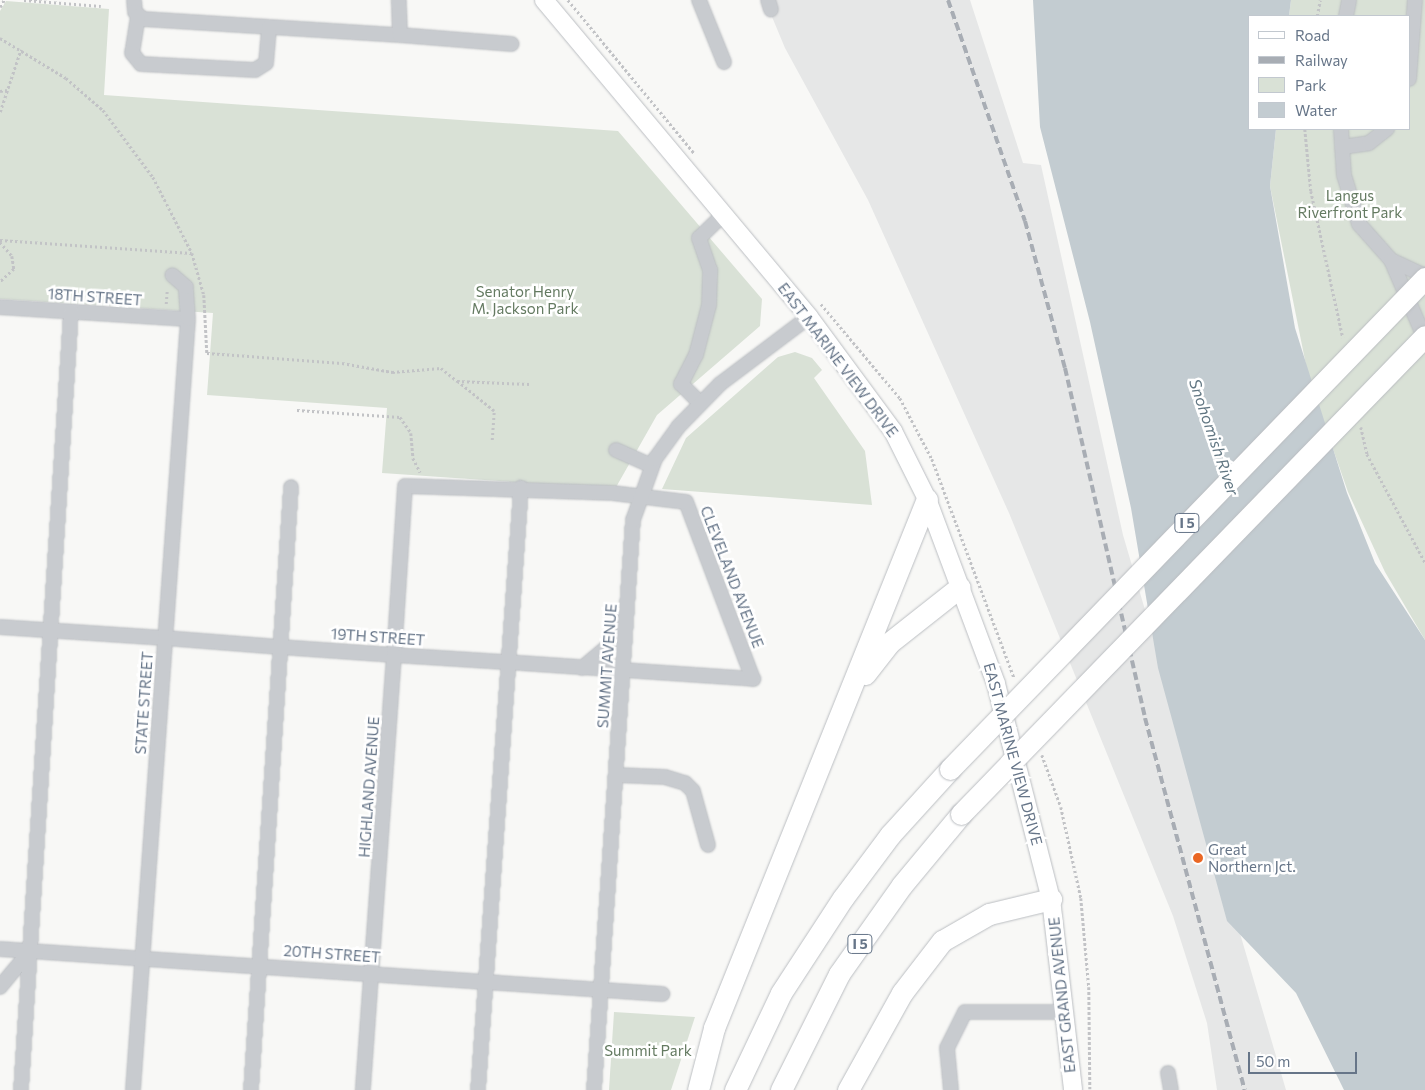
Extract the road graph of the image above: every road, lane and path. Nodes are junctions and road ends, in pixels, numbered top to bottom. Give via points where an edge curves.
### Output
1 (4, 0) edge
2 (24, 0) edge
3 (134, 0) edge
4 (399, 0) edge
5 (544, 0) edge
6 (699, 0) edge
7 (1320, 0) edge
8 (1349, 0) edge
9 (1415, 0) edge
10 (101, 6) dead end
11 (0, 8) edge
12 (1317, 15) edge
13 (1346, 15) edge
14 (138, 16) junction
15 (269, 27) junction
16 (400, 35) junction
17 (0, 38) edge
18 (512, 44) dead end
19 (21, 49) junction
20 (724, 62) dead end
21 (1410, 65) edge
22 (7, 90) junction
23 (0, 91) edge
24 (0, 112) edge
25 (1341, 130) edge
26 (1386, 130) edge
27 (1342, 147) junction
28 (724, 214) junction
29 (0, 241) edge
30 (192, 253) junction
31 (1392, 260) junction
32 (172, 275) dead end
33 (1425, 277) edge
34 (0, 282) edge
35 (0, 307) edge
36 (72, 312) junction
37 (809, 316) junction
38 (188, 319) junction
39 (1425, 338) edge
40 (457, 381) junction
41 (530, 384) dead end
42 (700, 403) junction
43 (297, 410) dead end
44 (492, 440) dead end
45 (616, 450) dead end
46 (652, 466) junction
47 (420, 486) junction
48 (291, 487) dead end
49 (521, 488) junction
50 (639, 498) junction
51 (927, 499) junction
52 (960, 587) junction
53 (627, 609) junction
54 (0, 627) edge
55 (53, 631) junction
56 (165, 638) junction
57 (280, 647) junction
58 (394, 654) junction
59 (506, 662) junction
60 (582, 668) junction
61 (623, 670) junction
62 (753, 679) joint
63 (850, 694) junction
64 (616, 775) junction
65 (708, 845) dead end
66 (1051, 899) junction
67 (0, 949) edge
68 (30, 951) junction
69 (142, 958) junction
70 (259, 966) junction
71 (371, 973) junction
72 (486, 981) junction
73 (0, 987) edge
74 (600, 989) junction
75 (662, 994) dead end
76 (1063, 1012) junction
77 (1168, 1073) dead end
78 (21, 1090) edge
79 (133, 1090) edge
80 (251, 1090) edge
81 (363, 1090) edge
82 (478, 1090) edge
83 (594, 1090) edge
84 (698, 1090) edge
85 (735, 1090) edge
86 (781, 1090) edge
87 (848, 1090) edge
88 (951, 1090) edge
89 (1073, 1090) edge
90 (1171, 1090) edge

1 - 11 path
2 - 10 path
3 - 14 street
4 - 16 street
5 - 28 main road, EAST MARINE VIEW DRIVE
6 - 20 street
7 - 12 path
8 - 13 street
9 - 21 street
14 - 15 street
14 - 15 street via 132,53 141,64 255,70 266,63
15 - 16 street
16 - 18 street
17 - 19 path
19 - 22 path
19 - 30 path via 66,78 103,110 152,176
22 - 23 path
22 - 24 path
25 - 27 street
26 - 27 street via 1369,142
27 - 31 street via 1344,175 1359,224
28 - 37 main road, EAST MARINE VIEW DRIVE
28 - 42 street via 699,238 710,270 709,305 696,355 682,384
29 - 30 path
29 - 34 path via 12,256 14,269
30 - 40 path via 204,294 207,353 342,363 392,372 441,368
31 - 33 street
31 - 39 street
32 - 38 street, STATE STREET via 186,288
33 - 85 highway, I 5, bridge via 950,768 890,835 843,898 781,993
35 - 36 street, 18TH STREET
36 - 38 street, 18TH STREET
36 - 55 street
37 - 42 street, SUMMIT AVENUE
37 - 51 main road, EAST MARINE VIEW DRIVE via 893,431
38 - 56 street, STATE STREET
39 - 86 highway, I 5, bridge via 962,814 902,885 839,974
40 - 41 path
40 - 44 path via 494,411
42 - 46 street, SUMMIT AVENUE
43 - 47 path via 400,417 411,433
45 - 46 street
46 - 50 street, SUMMIT AVENUE
47 - 49 street
47 - 58 street, HIGHLAND AVENUE via 405,486
48 - 57 street
49 - 50 street
49 - 59 street
50 - 53 street, SUMMIT AVENUE via 633,520
50 - 62 street, CLEVELAND AVENUE via 686,502
51 - 52 main road, EAST MARINE VIEW DRIVE
51 - 63 highway
52 - 63 highway via 889,644
52 - 66 main road, EAST MARINE VIEW DRIVE via 996,684
53 - 60 street via 607,647
53 - 61 street, SUMMIT AVENUE
54 - 55 street, 19TH STREET
55 - 56 street, 19TH STREET
55 - 68 street
56 - 57 street, 19TH STREET
56 - 69 street, STATE STREET
57 - 58 street, 19TH STREET
57 - 70 street
58 - 59 street, 19TH STREET
58 - 71 street, HIGHLAND AVENUE
59 - 60 street, 19TH STREET
59 - 72 street
60 - 61 street, 19TH STREET
61 - 62 street, 19TH STREET
61 - 64 street, SUMMIT AVENUE
63 - 84 highway via 714,1028
64 - 65 street via 666,777 685,783 693,791
64 - 74 street, SUMMIT AVENUE
66 - 76 main road, EAST GRAND AVENUE
66 - 87 highway via 988,914 942,941 902,993
67 - 68 street, 20TH STREET
68 - 69 street, 20TH STREET
68 - 73 street
68 - 78 street
69 - 70 street, 20TH STREET
69 - 79 street, STATE STREET
70 - 71 street, 20TH STREET
70 - 80 street
71 - 72 street, 20TH STREET
71 - 81 street, HIGHLAND AVENUE
72 - 74 street, 20TH STREET
72 - 82 street
74 - 75 street, 20TH STREET
74 - 83 street, SUMMIT AVENUE
76 - 88 street via 965,1012 947,1048
76 - 89 main road, EAST GRAND AVENUE
77 - 90 street

